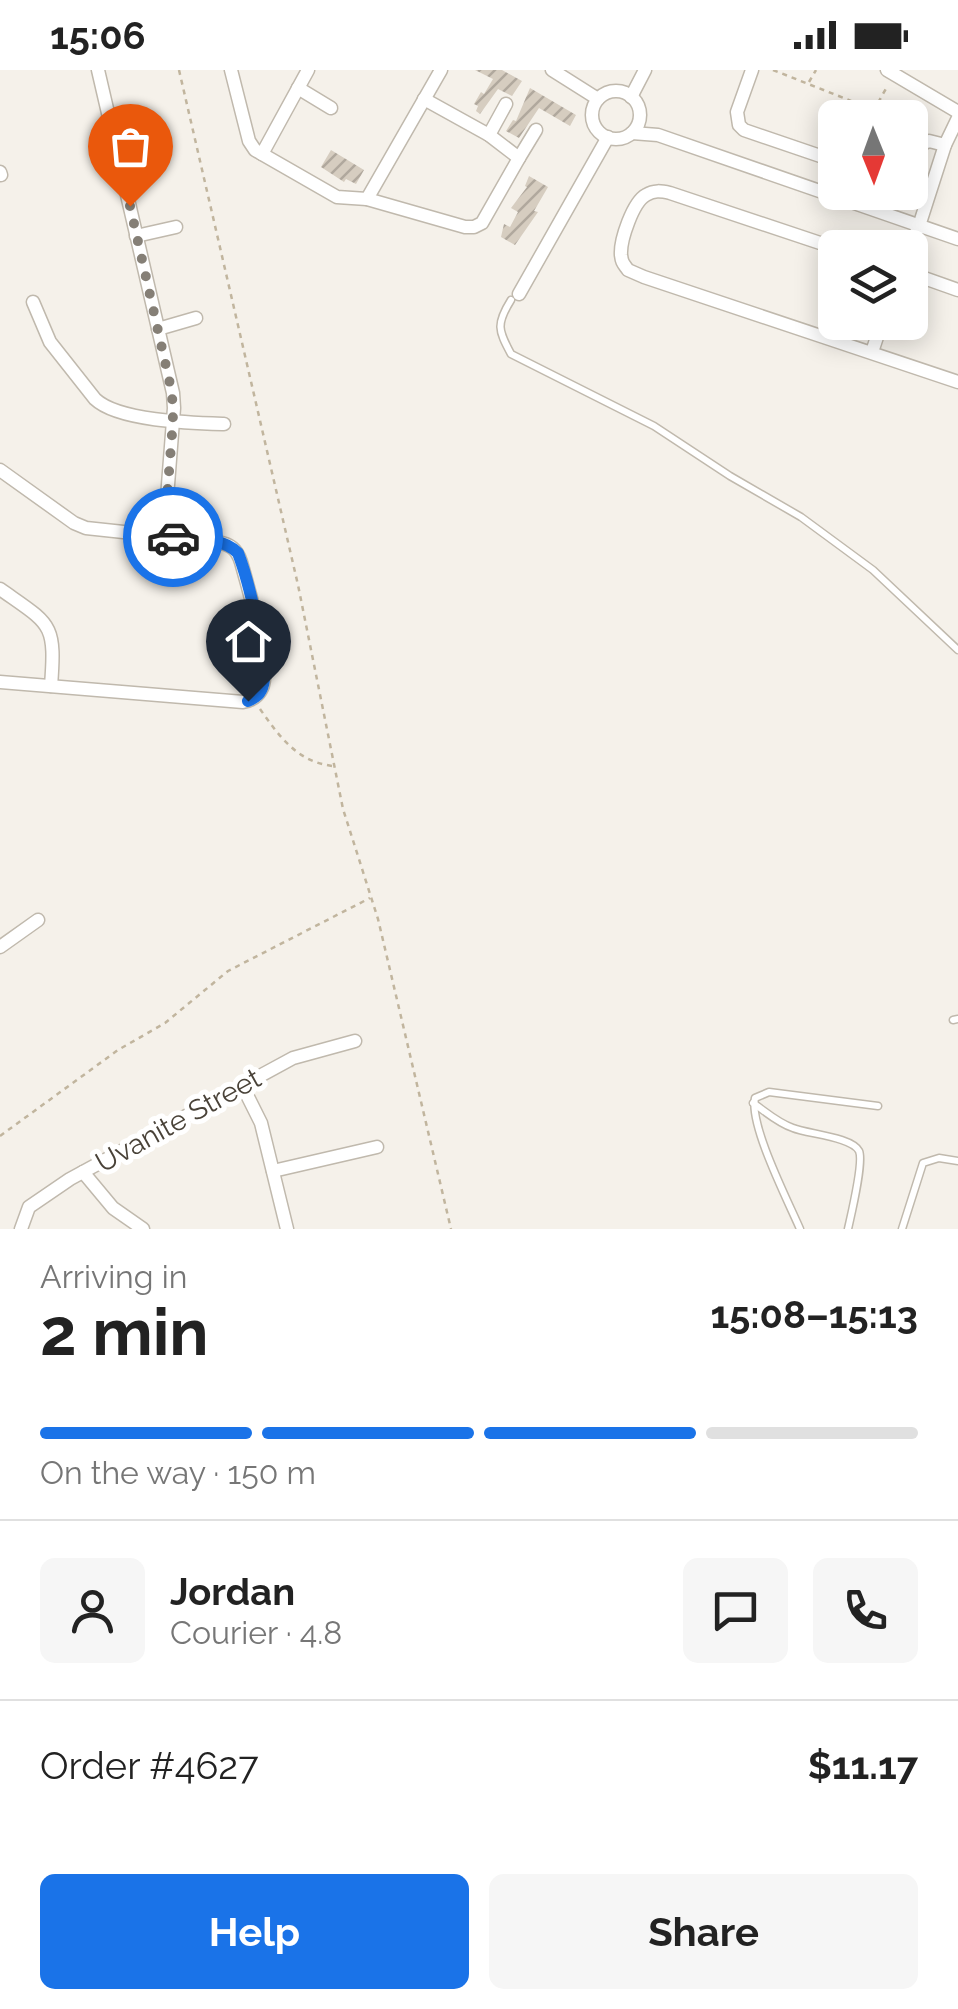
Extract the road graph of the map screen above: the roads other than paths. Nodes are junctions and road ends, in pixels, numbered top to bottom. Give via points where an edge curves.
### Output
1 (98, 70) edge
2 (232, 70) edge
3 (308, 70) edge
4 (440, 70) edge
5 (552, 70) edge
6 (646, 70) edge
7 (752, 70) edge
8 (890, 72) edge
9 (298, 88) junction
10 (631, 97) junction
11 (424, 99) junction
12 (598, 99) junction
13 (506, 104) dead end
14 (332, 108) dead end
15 (640, 111) junction
16 (958, 115) edge
17 (536, 130) dead end
18 (632, 133) junction
19 (489, 135) junction
20 (658, 135) junction
21 (608, 137) junction
22 (156, 138) dead end
23 (928, 143) edge
24 (945, 145) junction
25 (116, 148) junction
26 (262, 154) junction
27 (818, 155) edge
28 (520, 158) junction
29 (367, 199) junction
30 (919, 226) junction
31 (176, 227) dead end
32 (917, 230) edge
33 (136, 236) junction
34 (958, 238) edge
35 (818, 242) edge
36 (928, 279) edge
37 (958, 290) edge
38 (515, 297) joint
39 (33, 302) dead end
40 (196, 318) dead end
41 (158, 329) junction
42 (818, 334) edge
43 (836, 340) edge
44 (876, 340) edge
45 (872, 352) junction
46 (958, 382) edge
47 (173, 421) junction
48 (224, 424) dead end
49 (0, 470) edge
50 (164, 536) junction
51 (0, 589) edge
52 (958, 650) edge
53 (0, 682) edge
54 (51, 686) junction
55 (38, 920) dead end
56 (0, 947) edge
57 (355, 1041) dead end
58 (242, 1085) junction
59 (754, 1103) junction
60 (878, 1106) dead end
61 (377, 1146) dead end
62 (958, 1160) edge
63 (273, 1171) junction
64 (83, 1172) junction
65 (20, 1229) edge
66 (143, 1229) edge
67 (287, 1229) edge
68 (800, 1229) edge
69 (848, 1229) edge
70 (902, 1229) edge

1 - 25 street
2 - 26 street via 249,141
3 - 9 street
4 - 11 street
5 - 12 street
6 - 10 street
7 - 27 street via 737,112 741,127
8 - 16 street
9 - 14 street
9 - 26 street
10 - 12 street via 613,92
10 - 15 street
11 - 19 street
11 - 29 street
12 - 21 street via 594,123
13 - 19 street
15 - 18 street
15 - 20 street
16 - 24 street
17 - 28 street
18 - 20 street
18 - 21 street
19 - 28 street
20 - 30 street
21 - 38 street
22 - 25 street
23 - 24 street
24 - 30 street
25 - 33 street
26 - 29 street via 333,195
28 - 29 street via 478,226
30 - 32 street
30 - 34 street
31 - 33 street
33 - 41 street
35 - 42 street via 656,191 637,202 621,254 636,274
36 - 37 street
38 - 52 lane via 500,318 500,334 512,354 654,426 801,518 874,570
39 - 47 street via 50,342 98,404
40 - 41 street
41 - 47 street
43 - 45 street
44 - 45 street
45 - 46 street
47 - 48 street
47 - 50 street
49 - 50 street via 79,526
50 - 54 street via 222,542 238,553 265,664 264,684 253,699
51 - 54 street via 49,630
53 - 54 street
55 - 56 street
57 - 58 street, Uvanite Street via 298,1055
58 - 63 street
58 - 64 street, Uvanite Street
59 - 60 lane via 769,1092
59 - 68 lane
59 - 69 lane via 789,1127 857,1148
61 - 63 street
62 - 70 lane via 927,1160
63 - 67 street
64 - 65 street, Uvanite Street via 37,1200
64 - 66 street via 112,1208

